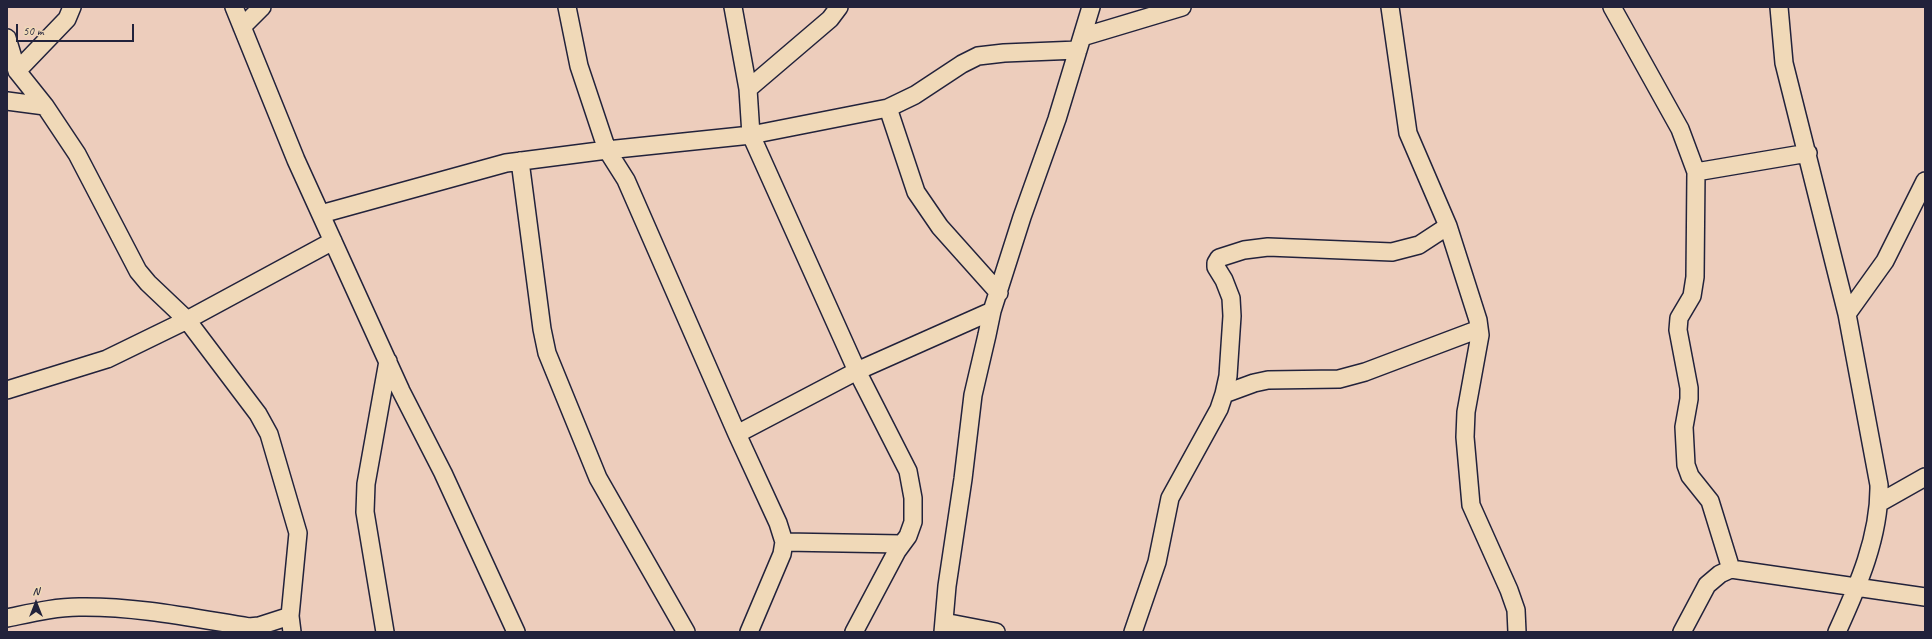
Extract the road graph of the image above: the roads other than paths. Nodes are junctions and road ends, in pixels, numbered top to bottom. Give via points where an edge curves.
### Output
1 (72, 7) edge
2 (234, 7) edge
3 (262, 7) edge
4 (567, 7) edge
5 (732, 7) edge
6 (839, 7) edge
7 (1091, 7) edge
8 (1182, 7) edge
9 (1390, 7) edge
10 (1612, 7) edge
11 (1779, 7) edge
12 (242, 28) junction
13 (7, 38) edge
14 (1080, 43) junction
15 (17, 71) junction
16 (748, 89) junction
17 (7, 101) edge
18 (45, 106) junction
19 (888, 108) junction
20 (751, 135) junction
21 (607, 150) junction
22 (1808, 153) junction
23 (520, 161) junction
24 (1696, 172) junction
25 (1925, 181) edge
26 (321, 214) junction
27 (1448, 226) junction
28 (333, 241) junction
29 (999, 293) junction
30 (992, 311) junction
31 (1847, 314) junction
32 (187, 320) junction
33 (1479, 328) junction
34 (388, 362) junction
35 (857, 371) junction
36 (7, 390) edge
37 (1224, 394) junction
38 (737, 434) junction
39 (1925, 477) edge
40 (1879, 503) junction
41 (784, 542) junction
42 (902, 544) junction
43 (1731, 569) junction
44 (1858, 587) junction
45 (1925, 597) edge
46 (7, 618) edge
47 (291, 624) edge
48 (944, 627) edge
49 (385, 632) edge
50 (516, 632) edge
51 (686, 632) edge
52 (749, 632) edge
53 (854, 632) edge
54 (996, 632) edge
55 (1134, 632) edge
56 (1517, 632) edge
57 (1682, 632) edge
58 (1837, 632) edge

1 - 15 street via 67,19
2 - 12 street
3 - 12 street
4 - 21 street via 579,66
5 - 16 street
6 - 16 street via 830,19
7 - 14 street
8 - 14 street
9 - 27 street via 1408,133
10 - 24 street via 1680,129
11 - 22 street via 1784,63
12 - 26 street
13 - 15 street
14 - 19 street via 978,56 915,95
14 - 29 street
15 - 18 street
16 - 20 street
17 - 18 street
18 - 32 street via 77,154 138,271
19 - 20 street
19 - 29 street via 916,192 940,227
20 - 21 street
20 - 35 street
21 - 23 street
21 - 38 street via 626,180
22 - 24 street
22 - 31 street
23 - 26 street via 476,170
23 - 51 street via 547,353 598,478
24 - 43 street via 1695,277 1692,296 1679,318 1678,330 1690,388 1684,427 1686,465 1690,476 1710,501
25 - 31 street via 1885,260
26 - 28 street
27 - 33 street
27 - 37 street via 1419,245 1392,252 1268,247 1244,250 1219,258 1216,267 1231,298 1232,316 1228,376
28 - 32 street
28 - 34 street
29 - 30 street
30 - 35 street
30 - 48 street via 974,396 947,586
31 - 40 street via 1879,485
32 - 36 street via 107,359
32 - 47 street via 258,414 269,434 298,533
33 - 37 street via 1365,372 1339,379 1268,380
33 - 56 street via 1480,335 1466,412 1465,437 1471,505 1514,603
34 - 49 street via 366,484 365,512
34 - 50 street
35 - 38 street
35 - 42 street via 908,471 913,498 913,522
37 - 55 street via 1219,408 1170,498 1157,562
38 - 41 street via 778,523
39 - 40 street
40 - 44 street via 1866,564
41 - 42 street
41 - 52 street via 782,554
42 - 53 street
43 - 44 street
43 - 57 street via 1707,585
44 - 45 street
44 - 58 street
46 - 47 street via 80,606 138,609 249,627
48 - 54 street

